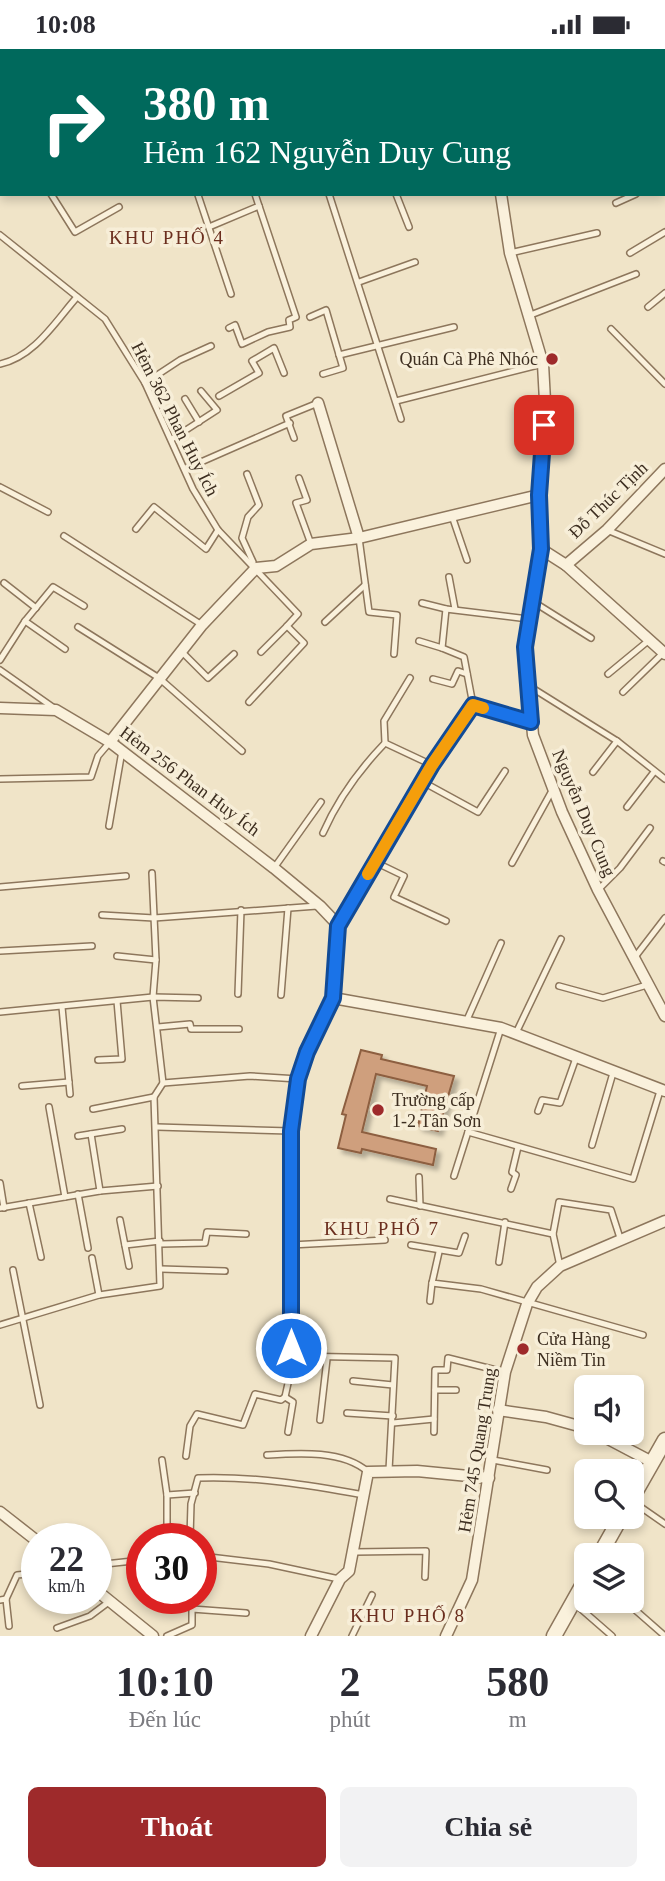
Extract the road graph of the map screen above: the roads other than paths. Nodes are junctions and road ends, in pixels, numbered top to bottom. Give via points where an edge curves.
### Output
1 (52, 196) edge
2 (198, 196) edge
3 (256, 196) edge
4 (330, 196) edge
5 (397, 196) edge
6 (501, 196) edge
7 (632, 196) edge
8 (616, 203) dead end
9 (259, 206) junction
10 (119, 207) dead end
11 (209, 227) junction
12 (409, 227) dead end
13 (665, 232) edge
14 (597, 233) dead end
15 (0, 235) edge
16 (510, 253) junction
17 (630, 253) dead end
18 (415, 262) dead end
19 (636, 274) dead end
20 (359, 282) junction
21 (665, 293) edge
22 (231, 294) dead end
23 (77, 297) junction
24 (648, 307) dead end
25 (528, 316) junction
26 (310, 317) dead end
27 (454, 327) dead end
28 (229, 328) dead end
29 (611, 329) dead end
30 (268, 332) junction
31 (211, 346) dead end
32 (380, 347) junction
33 (274, 348) junction
34 (339, 355) junction
35 (0, 363) edge
36 (542, 364) junction
37 (284, 373) dead end
38 (323, 374) dead end
39 (145, 383) junction
40 (665, 384) edge
41 (201, 390) dead end
42 (219, 396) dead end
43 (185, 399) dead end
44 (396, 401) junction
45 (318, 403) joint
46 (401, 419) dead end
47 (199, 422) junction
48 (290, 423) junction
49 (294, 438) dead end
50 (172, 439) junction
51 (185, 469) junction
52 (664, 472) edge
53 (247, 474) dead end
54 (299, 478) dead end
55 (0, 487) edge
56 (539, 495) junction
57 (48, 512) dead end
58 (452, 516) junction
59 (136, 529) dead end
60 (218, 530) junction
61 (607, 530) junction
62 (64, 536) dead end
63 (359, 538) junction
64 (312, 544) junction
65 (541, 549) junction
66 (665, 554) edge
67 (467, 560) dead end
68 (566, 565) junction
69 (256, 569) junction
70 (449, 577) dead end
71 (4, 583) dead end
72 (365, 585) junction
73 (532, 601) junction
74 (422, 603) dead end
75 (84, 607) dead end
76 (36, 608) junction
77 (446, 609) junction
78 (455, 609) junction
79 (528, 619) junction
80 (25, 621) junction
81 (325, 622) dead end
82 (202, 625) junction
83 (287, 626) junction
84 (78, 627) dead end
85 (592, 638) dead end
86 (419, 641) dead end
87 (648, 641) junction
88 (442, 648) junction
89 (65, 649) dead end
90 (182, 652) junction
91 (261, 652) dead end
92 (664, 653) edge
93 (234, 654) dead end
94 (394, 654) dead end
95 (0, 660) edge
96 (0, 670) edge
97 (467, 674) junction
98 (608, 674) dead end
99 (159, 678) junction
100 (410, 678) dead end
101 (433, 679) dead end
102 (526, 685) junction
103 (623, 692) dead end
104 (249, 702) dead end
105 (473, 705) junction
106 (0, 708) edge
107 (56, 709) junction
108 (531, 722) junction
109 (617, 741) junction
110 (110, 742) junction
111 (385, 743) junction
112 (122, 751) junction
113 (242, 751) dead end
114 (432, 765) junction
115 (505, 771) dead end
116 (593, 772) dead end
117 (654, 772) junction
118 (0, 779) edge
119 (665, 779) edge
120 (423, 782) junction
121 (553, 789) junction
122 (321, 802) dead end
123 (627, 807) dead end
124 (109, 826) dead end
125 (650, 828) dead end
126 (323, 834) dead end
127 (375, 862) junction
128 (512, 863) dead end
129 (274, 868) junction
130 (152, 873) dead end
131 (126, 876) dead end
132 (0, 887) edge
133 (598, 890) junction
134 (320, 906) junction
135 (288, 908) junction
136 (241, 910) junction
137 (102, 915) dead end
138 (154, 918) junction
139 (665, 918) edge
140 (446, 921) dead end
141 (338, 926) junction
142 (561, 939) dead end
143 (501, 943) dead end
144 (92, 946) dead end
145 (0, 951) edge
146 (117, 956) dead end
147 (633, 959) junction
148 (156, 960) junction
149 (647, 985) junction
150 (559, 986) dead end
151 (238, 994) dead end
152 (281, 995) dead end
153 (153, 997) junction
154 (198, 998) dead end
155 (333, 998) junction
156 (117, 1001) junction
157 (62, 1007) junction
158 (0, 1012) edge
159 (665, 1016) edge
160 (466, 1023) junction
161 (158, 1027) junction
162 (501, 1028) junction
163 (239, 1029) dead end
164 (516, 1033) junction
165 (576, 1058) junction
166 (98, 1060) dead end
167 (613, 1073) junction
168 (298, 1079) junction
169 (69, 1082) junction
170 (163, 1083) junction
171 (22, 1086) dead end
172 (663, 1091) edge
173 (70, 1094) dead end
174 (154, 1097) junction
175 (49, 1107) dead end
176 (93, 1109) dead end
177 (538, 1111) dead end
178 (157, 1127) junction
179 (122, 1129) dead end
180 (291, 1131) junction
181 (468, 1132) junction
182 (91, 1134) junction
183 (78, 1136) dead end
184 (592, 1145) dead end
185 (518, 1147) junction
186 (454, 1176) dead end
187 (419, 1177) dead end
188 (0, 1183) edge
189 (158, 1186) junction
190 (511, 1189) dead end
191 (100, 1191) junction
192 (78, 1194) junction
193 (65, 1197) junction
194 (390, 1199) dead end
195 (29, 1203) junction
196 (420, 1206) junction
197 (2, 1208) edge
198 (120, 1220) dead end
199 (665, 1221) edge
200 (505, 1222) junction
201 (246, 1234) dead end
202 (553, 1234) junction
203 (466, 1236) dead end
204 (385, 1240) dead end
205 (621, 1241) junction
206 (161, 1243) junction
207 (125, 1245) junction
208 (292, 1245) junction
209 (411, 1245) dead end
210 (88, 1248) dead end
211 (439, 1252) junction
212 (41, 1257) dead end
213 (92, 1258) dead end
214 (499, 1262) dead end
215 (129, 1266) dead end
216 (560, 1266) junction
217 (161, 1269) junction
218 (13, 1270) dead end
219 (225, 1271) dead end
220 (432, 1283) junction
221 (99, 1295) junction
222 (430, 1301) dead end
223 (527, 1304) junction
224 (23, 1318) junction
225 (0, 1325) edge
226 (643, 1335) dead end
227 (294, 1356) junction
228 (327, 1359) junction
229 (505, 1372) junction
230 (353, 1381) dead end
231 (393, 1385) junction
232 (435, 1389) junction
233 (457, 1390) dead end
234 (285, 1397) junction
235 (40, 1405) dead end
236 (498, 1410) junction
237 (347, 1413) dead end
238 (393, 1419) junction
239 (435, 1419) junction
240 (320, 1420) dead end
241 (574, 1425) edge
242 (434, 1431) dead end
243 (288, 1432) dead end
244 (665, 1440) edge
245 (620, 1445) edge
246 (267, 1455) dead end
247 (186, 1456) dead end
248 (162, 1460) dead end
249 (493, 1460) junction
250 (652, 1462) junction
251 (547, 1470) dead end
252 (368, 1472) junction
253 (389, 1473) junction
254 (644, 1477) edge
255 (489, 1478) junction
256 (195, 1493) junction
257 (167, 1495) junction
258 (364, 1495) junction
259 (644, 1509) edge
260 (0, 1511) edge
261 (167, 1523) edge
262 (192, 1523) edge
263 (665, 1524) edge
264 (21, 1528) edge
265 (355, 1552) junction
266 (217, 1558) edge
267 (21, 1575) edge
268 (425, 1577) dead end
269 (340, 1579) junction
270 (372, 1595) dead end
271 (3, 1600) edge
272 (573, 1602) joint
273 (112, 1603) edge
274 (246, 1613) dead end
275 (639, 1613) edge
276 (93, 1614) edge
277 (9, 1626) dead end
278 (57, 1628) dead end
279 (153, 1636) edge
280 (167, 1636) edge
281 (311, 1636) edge
282 (352, 1636) edge
283 (446, 1636) edge
284 (554, 1636) edge
285 (612, 1636) edge
286 (665, 1636) edge

1 - 10 lane via 75,232
2 - 11 lane
3 - 9 lane
4 - 20 lane
5 - 12 lane
6 - 16 street, Nguyễn Duy Cung
7 - 8 lane
9 - 11 lane
9 - 30 lane via 296,317 289,320 290,327
11 - 22 lane
13 - 17 lane
14 - 16 lane
15 - 23 lane, Hẻm 362 Phan Huy Ích
16 - 25 street, Nguyễn Duy Cung
18 - 20 lane
19 - 25 lane
20 - 32 lane
21 - 24 lane
23 - 35 lane via 32,349 16,361
23 - 39 lane, Hẻm 362 Phan Huy Ích via 105,319
25 - 36 street, Nguyễn Duy Cung
26 - 34 lane via 326,310
27 - 32 lane
28 - 30 lane via 235,325 242,344
29 - 40 lane
30 - 33 lane
31 - 39 lane
32 - 34 lane
32 - 44 lane
33 - 37 lane
33 - 42 lane via 253,361 259,373
34 - 38 lane via 343,368
36 - 44 lane
36 - 56 street, Nguyễn Duy Cung via 545,401
39 - 50 lane, Hẻm 362 Phan Huy Ích
41 - 47 lane via 217,410
43 - 47 lane
44 - 46 lane
45 - 48 lane via 286,416
45 - 63 street
47 - 50 lane
48 - 49 lane
48 - 51 lane
50 - 51 lane, Hẻm 362 Phan Huy Ích
51 - 60 lane, Hẻm 362 Phan Huy Ích
52 - 61 street, Đỗ Thúc Tịnh
53 - 69 lane via 258,505 248,517 242,538
54 - 64 lane via 307,500 296,503
55 - 57 lane
56 - 58 street
56 - 65 street, Nguyễn Duy Cung
58 - 63 street
58 - 67 lane
59 - 60 lane via 154,507 206,549
60 - 69 lane, Hẻm 362 Phan Huy Ích
61 - 66 lane
61 - 68 street, Đỗ Thúc Tịnh
62 - 82 lane
63 - 64 street
63 - 72 lane
64 - 69 street via 276,566
65 - 68 street, Đỗ Thúc Tịnh
65 - 73 street, Nguyễn Duy Cung
68 - 87 street
69 - 82 street
69 - 83 lane, Hẻm 362 Phan Huy Ích via 298,614
70 - 78 lane
71 - 76 lane
72 - 81 lane
72 - 94 lane via 369,612 397,615
73 - 79 street, Nguyễn Duy Cung
73 - 85 lane
74 - 77 lane
75 - 76 lane via 53,587
76 - 80 lane
77 - 78 lane
77 - 88 lane
78 - 79 lane
79 - 102 street, Nguyễn Duy Cung
80 - 89 lane
80 - 95 lane
82 - 90 street
83 - 91 lane
83 - 104 lane via 304,643
84 - 99 lane
86 - 88 lane
87 - 92 street
87 - 98 lane
88 - 97 lane via 464,657
90 - 93 lane via 208,678
90 - 99 street
92 - 103 lane
96 - 107 lane
97 - 101 lane via 458,671 452,684
97 - 105 lane
99 - 110 street
99 - 113 lane
100 - 111 lane via 384,722
102 - 108 street, Nguyễn Duy Cung
102 - 109 lane
105 - 108 street
105 - 114 street
106 - 107 street
107 - 110 street, Hẻm 256 Phan Huy Ích
108 - 121 street, Nguyễn Duy Cung
109 - 116 lane
109 - 117 lane
110 - 112 street, Hẻm 256 Phan Huy Ích
110 - 118 lane via 98,756 91,777
111 - 114 lane
111 - 126 lane via 337,803
112 - 124 lane
112 - 129 street, Hẻm 256 Phan Huy Ích
114 - 120 street
115 - 120 lane via 478,812
117 - 119 lane
117 - 123 lane
120 - 127 street
121 - 128 lane
121 - 133 street, Nguyễn Duy Cung
122 - 129 lane
125 - 133 lane
127 - 140 lane via 404,876 394,897
127 - 141 street
129 - 134 street, Hẻm 256 Phan Huy Ích
130 - 138 lane
131 - 132 lane
133 - 147 street, Nguyễn Duy Cung
134 - 135 lane
134 - 141 street, Hẻm 256 Phan Huy Ích
135 - 136 lane
135 - 152 lane
136 - 138 lane
136 - 151 lane
137 - 138 lane
138 - 148 lane
139 - 147 lane
141 - 155 street
142 - 164 lane
143 - 160 lane
144 - 145 lane
146 - 148 lane
147 - 149 street, Nguyễn Duy Cung
148 - 153 lane
149 - 150 lane via 603,998
149 - 159 street, Nguyễn Duy Cung
153 - 154 lane
153 - 156 lane
153 - 161 lane
155 - 160 street
155 - 168 street
156 - 157 lane
156 - 166 lane via 122,1059
157 - 158 lane
157 - 169 lane
160 - 162 street
161 - 163 lane via 190,1024 191,1029
161 - 170 lane
162 - 164 street
162 - 181 lane
164 - 165 street
165 - 167 street
165 - 177 lane via 560,1103 542,1100
167 - 172 street
167 - 184 lane
168 - 170 lane via 250,1076
168 - 180 street
169 - 171 lane
169 - 173 lane
170 - 174 lane
172 - 185 lane via 633,1179
174 - 176 lane
174 - 178 lane
175 - 193 lane
178 - 180 lane
178 - 189 lane
179 - 182 lane
180 - 208 street
181 - 185 lane
181 - 186 lane
182 - 183 lane
182 - 191 lane
185 - 190 lane
187 - 196 lane
188 - 197 lane
189 - 191 lane
189 - 206 lane
191 - 192 lane
192 - 193 lane
192 - 210 lane
193 - 195 lane
194 - 196 lane
195 - 197 lane
195 - 212 lane
196 - 200 lane
198 - 207 lane
199 - 205 street, Hẻm 745 Quang Trung
200 - 202 lane
200 - 214 lane
201 - 206 lane via 207,1233 205,1243
202 - 205 lane via 559,1202 611,1210
202 - 216 lane
203 - 211 lane via 459,1253
204 - 208 lane
205 - 216 street, Hẻm 745 Quang Trung
206 - 207 lane
206 - 217 lane
207 - 215 lane
208 - 227 street
209 - 211 lane
211 - 220 lane
213 - 221 lane
216 - 223 street, Hẻm 745 Quang Trung via 537,1287
217 - 219 lane
217 - 221 lane via 160,1286
218 - 224 lane
220 - 222 lane
220 - 223 lane via 481,1289
221 - 224 lane
223 - 226 lane
223 - 229 street, Hẻm 745 Quang Trung
224 - 225 lane
224 - 235 lane
227 - 228 lane
227 - 234 lane
228 - 231 lane via 395,1358
228 - 240 lane
229 - 232 lane via 448,1358 447,1370 435,1370
229 - 236 street, Hẻm 745 Quang Trung
230 - 231 lane
231 - 238 lane
232 - 233 lane
232 - 239 lane
234 - 243 lane via 293,1402
234 - 247 lane via 255,1394 243,1426 197,1414 190,1426
236 - 241 street
236 - 249 street, Hẻm 745 Quang Trung
237 - 238 lane
238 - 239 lane
238 - 253 lane
239 - 242 lane
244 - 250 street
245 - 250 street
246 - 252 lane via 304,1453 356,1462
248 - 257 lane
249 - 251 lane
249 - 255 street, Hẻm 745 Quang Trung
250 - 254 street
252 - 253 street
252 - 258 street
253 - 255 street
255 - 283 street, Hẻm 745 Quang Trung via 472,1580
256 - 257 lane
256 - 258 lane via 198,1478 229,1477
256 - 262 lane
257 - 261 lane
258 - 265 street
259 - 263 lane
260 - 264 street
265 - 268 lane via 426,1551
265 - 269 street via 349,1571
266 - 269 lane
267 - 271 lane via 16,1575
269 - 281 street
270 - 282 lane
271 - 277 lane
272 - 284 street
272 - 285 lane
273 - 279 street
274 - 280 lane via 192,1609 192,1625
275 - 286 lane
276 - 278 lane

